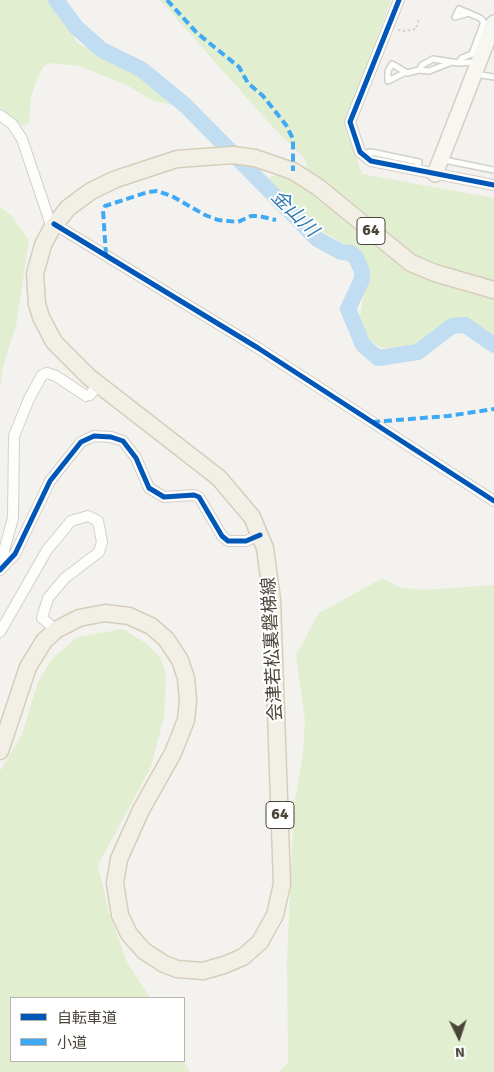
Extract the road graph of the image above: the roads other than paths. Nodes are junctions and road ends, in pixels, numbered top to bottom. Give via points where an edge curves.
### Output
1 (399, 0) edge
2 (469, 13) dead end
3 (494, 23) edge
4 (455, 62) junction
5 (475, 68) junction
6 (419, 70) junction
7 (404, 73) dead end
8 (494, 77) edge
9 (0, 115) edge
10 (438, 166) junction
11 (494, 170) edge
12 (494, 185) edge
13 (53, 226) junction
14 (494, 290) edge
15 (98, 384) junction
16 (494, 501) edge
17 (260, 535) junction
18 (1, 569) edge
19 (56, 630) junction
20 (0, 632) edge
21 (0, 752) edge

1 - 10 street via 350,122 362,154 371,162 417,170
2 - 4 lane via 484,22 472,54
3 - 5 street
4 - 5 lane
4 - 6 lane via 429,71
4 - 6 lane via 433,59
5 - 8 lane
5 - 10 street
6 - 7 lane
9 - 13 street via 12,124 22,139
10 - 11 lane
10 - 12 street
13 - 14 main road, 会津若松裏磐梯線 / 64 via 80,198 116,179 177,159 201,155 255,158 293,171 318,187 411,262 436,274
13 - 15 main road, 会津若松裏磐梯線 / 64 via 43,245 35,274 41,317 61,351
13 - 16 street via 258,348
15 - 17 main road, 会津若松裏磐梯線 / 64 via 220,478 252,517
15 - 18 street via 86,396 47,373 42,375 29,399 14,436 13,518
17 - 18 street via 246,541 228,541 199,497 164,497 149,488 136,458 123,441 94,436 82,442 50,481 15,554
17 - 19 main road, 会津若松裏磐梯線 / 64 via 268,564 272,600 282,884 281,898 269,927 254,948 235,961 203,970 177,969 164,964 133,939 124,926 117,905 115,884 120,860 186,720 186,678 180,660 151,626 129,616 92,614
19 - 20 street via 42,618 48,598 65,578 99,552 102,542 98,521 88,516 71,521 46,550
19 - 21 main road, 会津若松裏磐梯線 / 64 via 34,655 21,682

